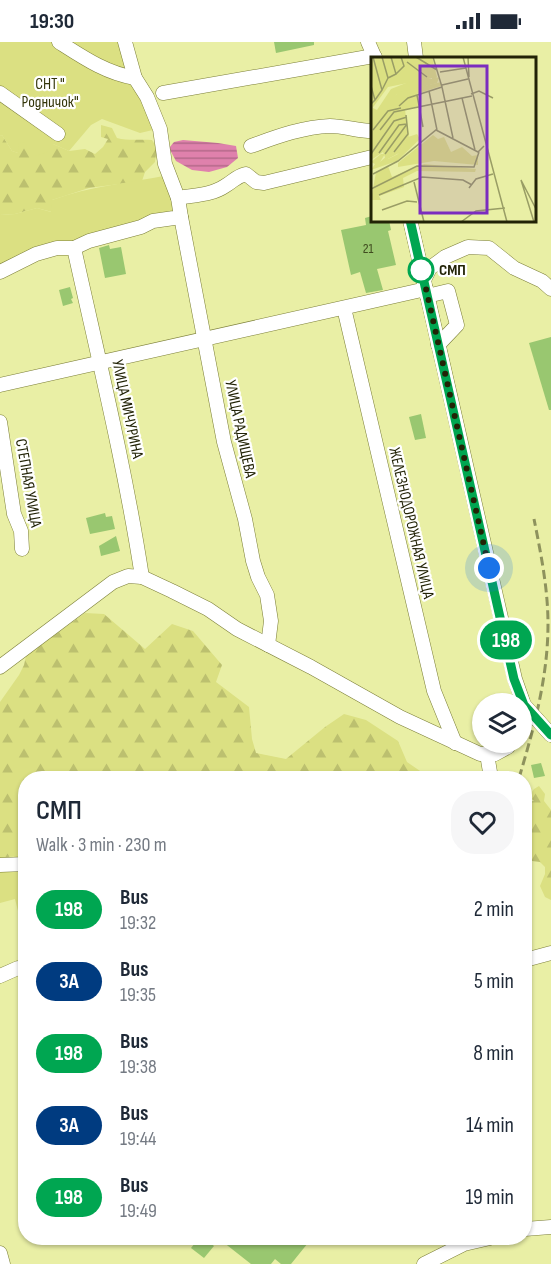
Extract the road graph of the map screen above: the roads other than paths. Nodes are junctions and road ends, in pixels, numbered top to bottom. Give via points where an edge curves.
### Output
1 (59, 42) edge
2 (125, 42) edge
3 (368, 42) edge
4 (414, 42) edge
5 (371, 57) edge
6 (375, 57) edge
7 (416, 57) edge
8 (135, 78) junction
9 (0, 93) edge
10 (163, 93) dead end
11 (371, 131) edge
12 (58, 134) dead end
13 (251, 146) dead end
14 (371, 157) edge
15 (178, 198) junction
16 (180, 217) junction
17 (410, 222) edge
18 (74, 248) junction
19 (0, 272) edge
20 (426, 288) junction
21 (551, 289) edge
22 (345, 308) junction
23 (205, 339) junction
24 (438, 345) junction
25 (101, 363) junction
26 (0, 385) edge
27 (0, 422) edge
28 (22, 549) dead end
29 (142, 578) junction
30 (268, 645) junction
31 (0, 668) edge
32 (518, 693) edge
33 (532, 716) edge
34 (551, 735) edge
35 (454, 743) junction
36 (497, 753) edge
37 (487, 754) junction
38 (490, 771) edge
39 (18, 864) edge
40 (0, 865) edge
41 (551, 953) edge
42 (532, 958) edge
43 (18, 969) edge
44 (0, 976) edge
45 (551, 1227) edge
46 (532, 1228) edge
47 (462, 1245) edge
48 (0, 1253) edge
49 (3, 1264) edge
50 (424, 1264) edge

1 - 8 street via 95,65
2 - 8 street
3 - 6 street
4 - 7 street
5 - 10 street
8 - 15 street, УЛИЦА РАДИЩЕВА via 155,115 165,164
9 - 12 street
11 - 13 street via 330,126 292,132
14 - 15 street via 264,183 246,174 209,193
15 - 16 street, УЛИЦА РАДИЩЕВА
16 - 18 street via 153,221
16 - 23 street, УЛИЦА РАДИЩЕВА
17 - 20 street
18 - 19 street via 36,254
18 - 25 street, УЛИЦА МИЧУРИНА
20 - 21 street via 430,268 468,247 489,248
20 - 22 street
20 - 24 street
20 - 24 street via 448,291 457,325
22 - 23 street
22 - 35 street, ЖЕЛЕЗНОДОРОЖНАЯ УЛИЦА via 434,691
23 - 25 street
23 - 30 street, УЛИЦА РАДИЩЕВА via 224,442 253,561 267,596 271,621
24 - 32 street
25 - 26 street
25 - 29 street, УЛИЦА МИЧУРИНА
27 - 28 street, СТЕПНАЯ УЛИЦА
29 - 30 street via 208,609
29 - 31 street via 128,576 113,582
30 - 35 street
33 - 34 street
35 - 37 street
36 - 37 street
37 - 38 street
39 - 40 street
41 - 42 street
43 - 44 street
45 - 46 street
47 - 50 street
48 - 49 street

